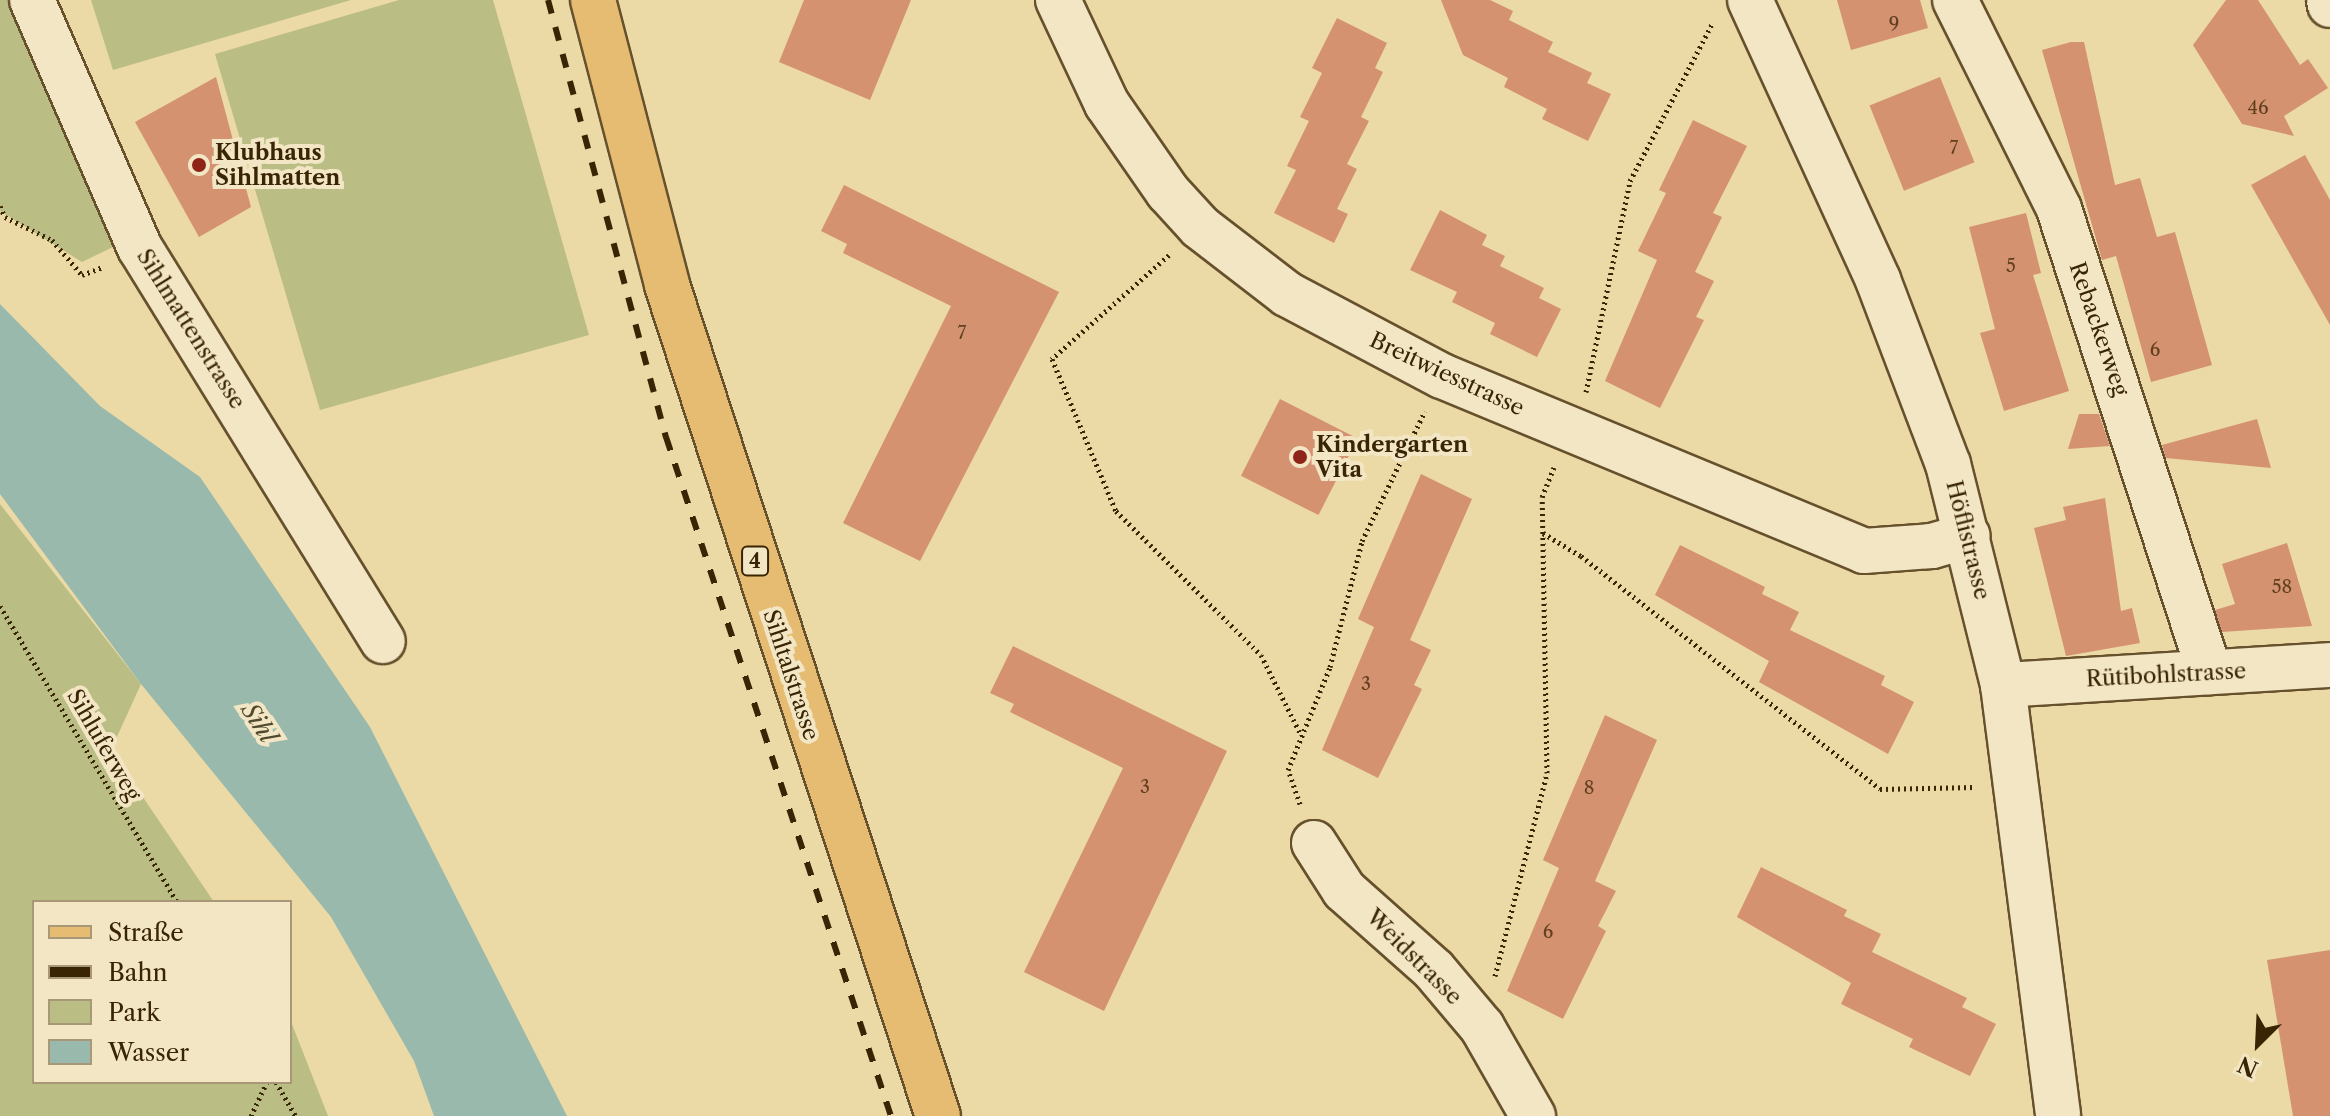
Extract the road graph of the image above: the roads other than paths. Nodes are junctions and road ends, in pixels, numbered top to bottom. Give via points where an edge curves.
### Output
1 (32, 0) edge
2 (593, 0) edge
3 (1058, 0) edge
4 (1955, 0) edge
5 (1735, 4) edge
6 (1968, 536) junction
7 (383, 641) dead end
8 (2330, 665) edge
9 (2209, 672) junction
10 (2003, 685) junction
11 (1314, 843) road end
12 (938, 1116) edge
13 (1533, 1116) edge
14 (2058, 1116) edge

1 - 7 street, Sihlmattenstrasse via 140,248
2 - 12 main road, Sihltalstrasse / 4 via 667,285
3 - 6 street, Breitwiesstrasse via 1107,104 1168,192 1200,227 1287,294 1442,376 1864,551 1932,546
4 - 9 street, Rebackerweg via 2059,209
5 - 6 street, Höflistrasse via 1878,280 1948,464
6 - 10 street, Höflistrasse
8 - 9 street, Rütibohlstrasse
9 - 10 street, Rütibohlstrasse
10 - 14 street, Höflistrasse
11 - 13 street, Weidstrasse via 1344,890 1434,970 1482,1027

